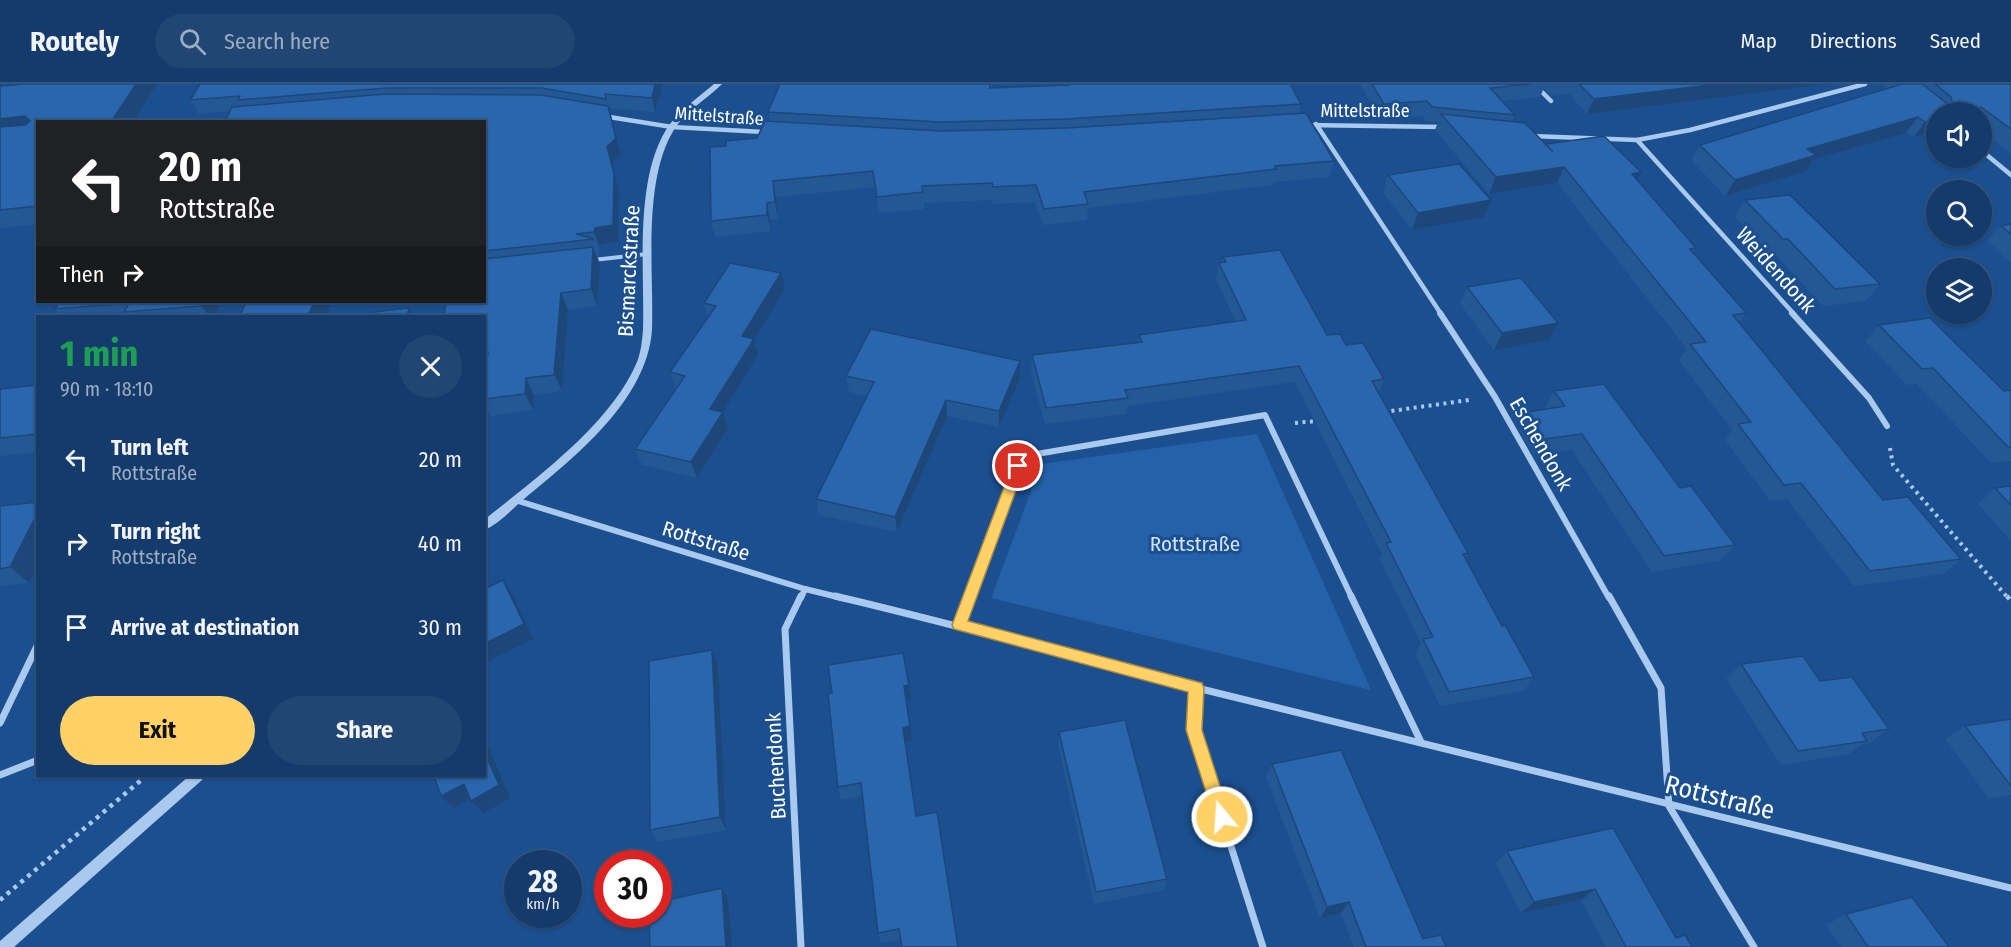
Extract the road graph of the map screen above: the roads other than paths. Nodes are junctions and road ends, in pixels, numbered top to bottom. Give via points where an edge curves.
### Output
1 (718, 84) edge
2 (1534, 84) edge
3 (1865, 84) edge
4 (1551, 100) dead end
5 (592, 114) edge
6 (1316, 124) junction
7 (1304, 125) edge
8 (672, 127) junction
9 (1448, 127) edge
10 (778, 133) edge
11 (1524, 135) edge
12 (1636, 140) junction
13 (1992, 159) edge
14 (2011, 175) edge
15 (650, 253) junction
16 (591, 260) edge
17 (1887, 426) road end
18 (515, 500) junction
19 (486, 524) edge
20 (805, 589) junction
21 (960, 625) junction
22 (36, 648) edge
23 (1196, 688) junction
24 (0, 723) edge
25 (1421, 742) junction
26 (36, 761) edge
27 (0, 775) edge
28 (197, 777) edge
29 (1669, 806) junction
30 (2011, 888) edge
31 (4, 947) edge
32 (801, 947) edge
33 (1263, 947) edge
34 (1754, 947) edge

1 - 8 street, Bismarckstraße
2 - 4 street
3 - 12 street via 1690,130
5 - 8 street, Mittelstraße
6 - 7 street, Mittelstraße
6 - 9 street, Mittelstraße
6 - 29 street, Eschendonk via 1494,397 1661,688
8 - 10 street, Mittelstraße
8 - 15 street, Bismarckstraße via 658,158 651,205
11 - 12 street
12 - 17 street, Weidendonk via 1869,398
13 - 14 street
15 - 16 lane
15 - 18 street, Bismarckstraße via 648,328 642,361 629,388 597,427
18 - 19 street, Bismarckstraße
18 - 20 street, Rottstraße
20 - 21 street, Rottstraße
20 - 32 street, Buchendonk via 785,629
21 - 23 street, Rottstraße
21 - 25 street via 1018,466 1031,455 1265,415
22 - 24 street
23 - 25 street, Rottstraße
23 - 33 street via 1194,730
25 - 29 street, Rottstraße
26 - 27 street
28 - 31 street
29 - 30 street, Rottstraße
29 - 34 street

